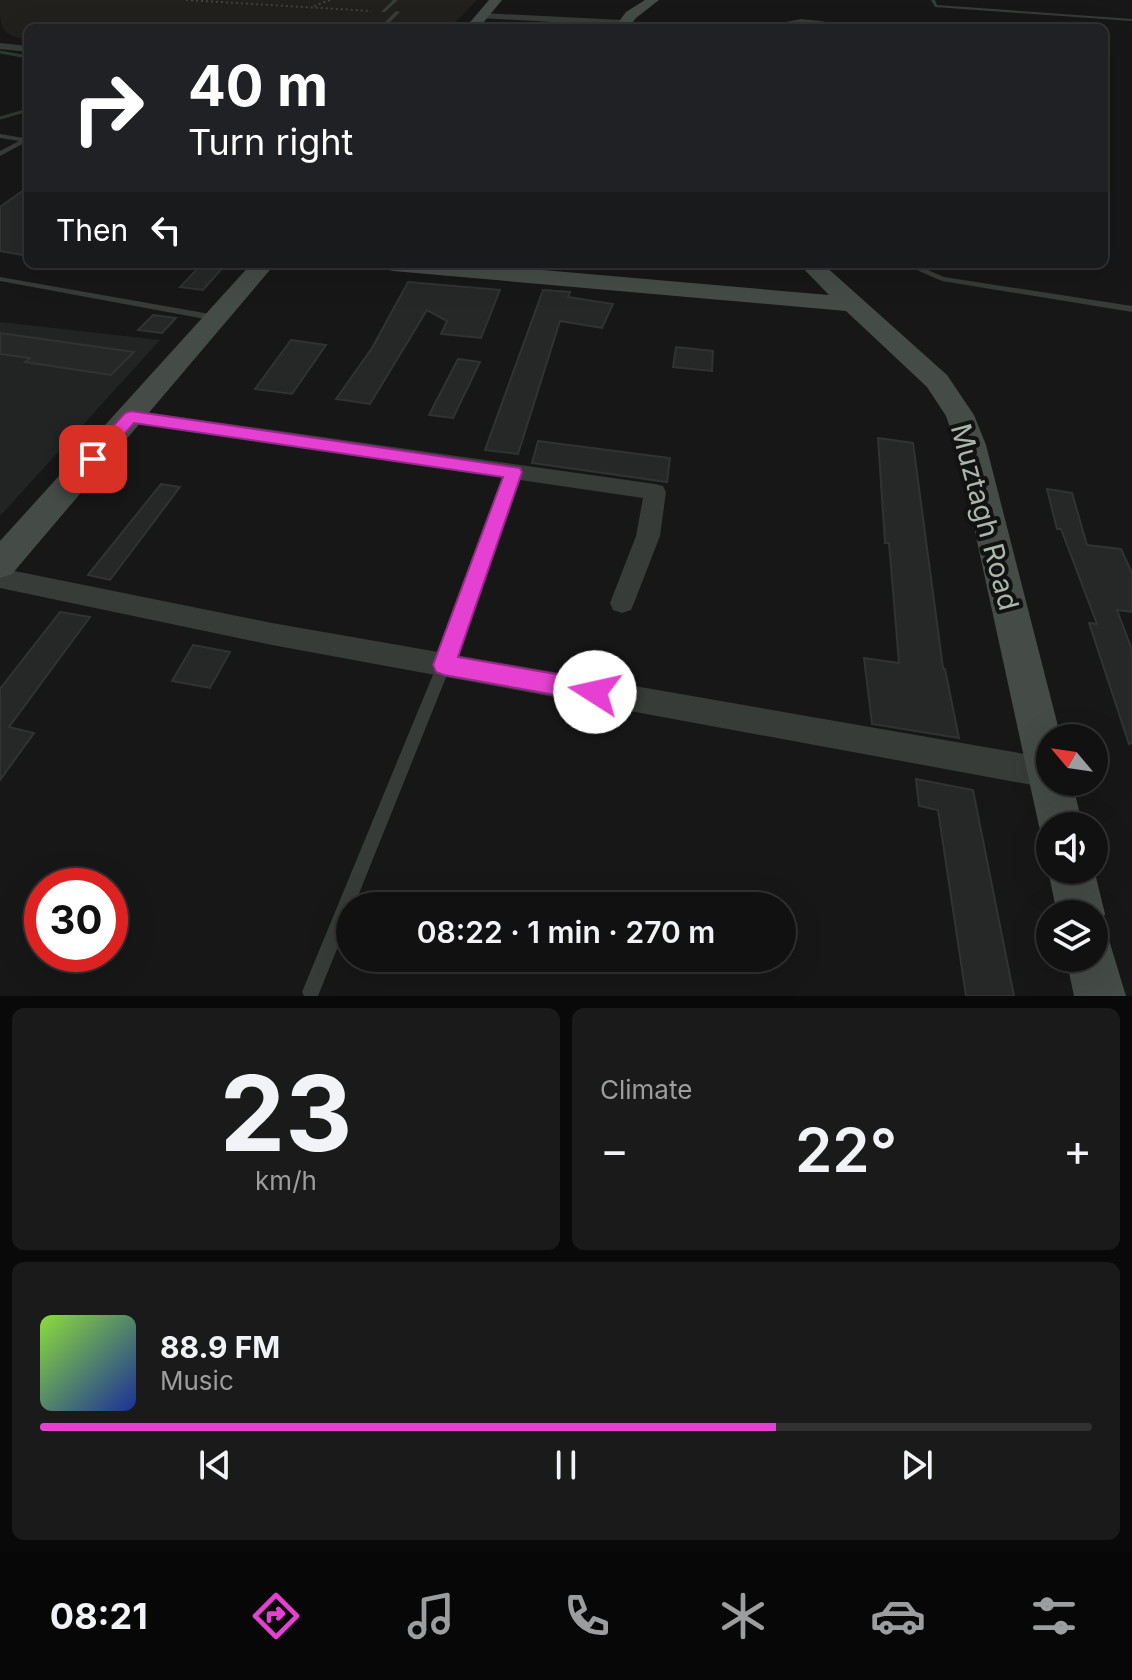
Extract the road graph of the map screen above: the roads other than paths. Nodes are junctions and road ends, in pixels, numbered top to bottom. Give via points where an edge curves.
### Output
1 (396, 0) edge
2 (496, 0) edge
3 (653, 0) edge
4 (933, 0) edge
5 (383, 11) road end
6 (398, 12) dead end
7 (482, 16) junction
8 (1078, 16) junction
9 (1132, 20) edge
10 (385, 24) edge
11 (475, 24) edge
12 (594, 24) edge
13 (624, 24) edge
14 (780, 24) edge
15 (819, 24) edge
16 (1082, 24) edge
17 (0, 46) edge
18 (24, 49) edge
19 (0, 136) edge
20 (24, 139) edge
21 (24, 141) edge
22 (0, 154) edge
23 (261, 268) edge
24 (439, 268) edge
25 (814, 268) edge
26 (916, 268) edge
27 (0, 279) edge
28 (854, 304) junction
29 (1132, 309) edge
30 (217, 318) junction
31 (131, 417) junction
32 (514, 472) junction
33 (0, 564) edge
34 (0, 578) edge
35 (622, 603) dead end
36 (444, 665) junction
37 (1037, 724) edge
38 (1036, 775) edge
39 (1094, 972) edge
40 (311, 992) dead end
41 (1100, 996) edge

1 - 5 lane
2 - 7 street
3 - 13 street
4 - 8 lane via 935,6
6 - 10 lane
7 - 11 street
7 - 12 street
8 - 9 lane
8 - 16 lane
14 - 15 lane
17 - 18 street
19 - 20 lane
21 - 22 lane
23 - 30 street
24 - 28 street
25 - 28 street, Muztagh Road
26 - 29 lane via 942,279
27 - 30 lane
28 - 37 street, Muztagh Road via 937,381 960,415
30 - 31 street
31 - 32 street
31 - 33 street
32 - 35 street via 655,492 648,536
32 - 36 lane
34 - 36 street
36 - 38 street
36 - 40 lane
39 - 41 street

